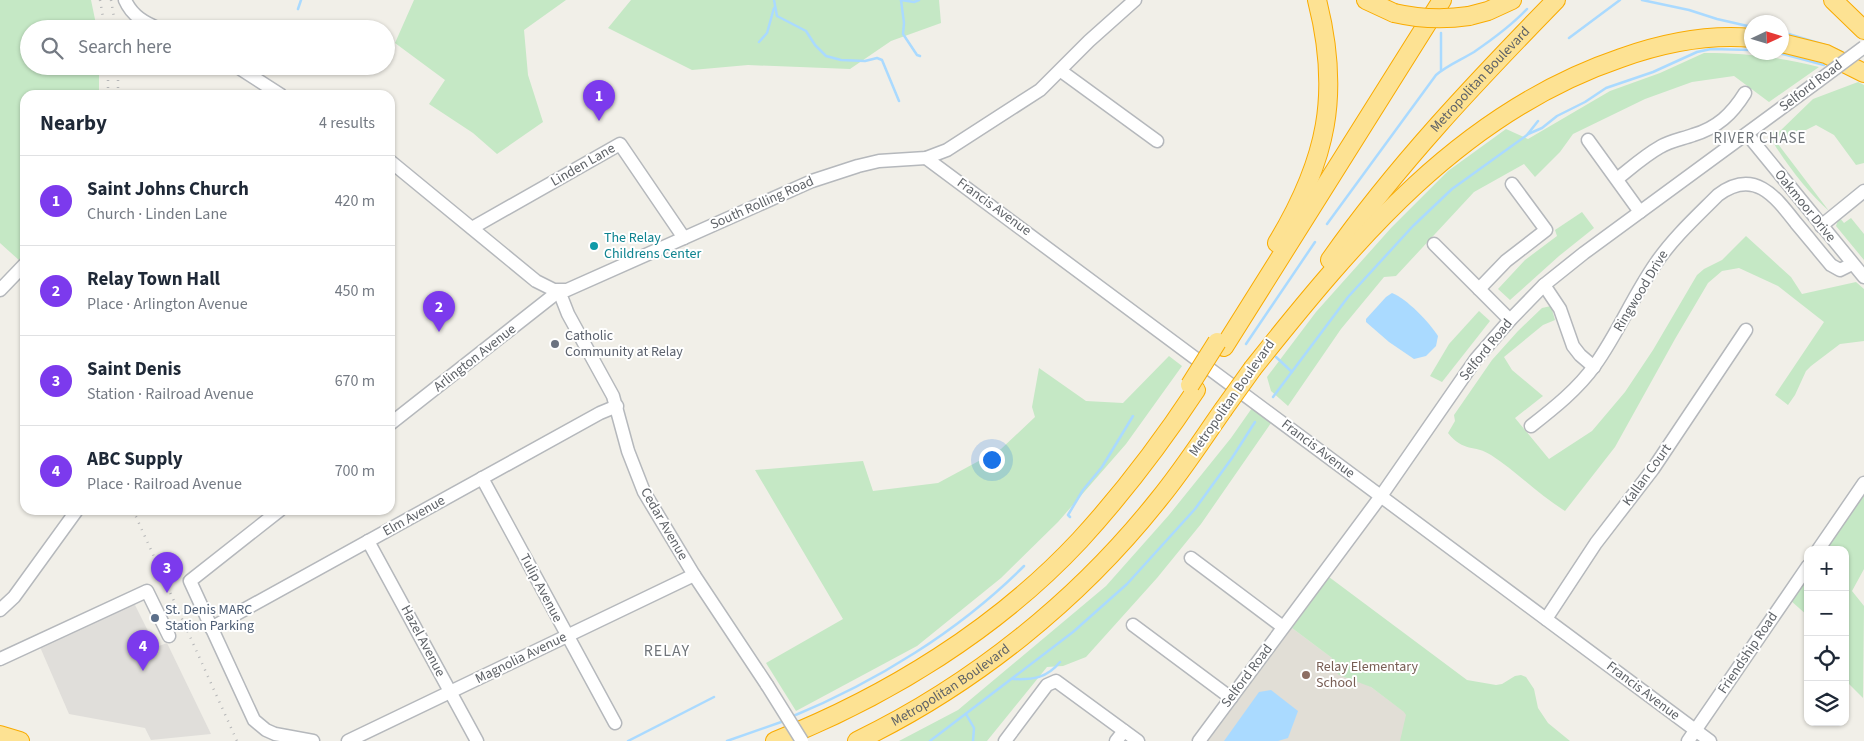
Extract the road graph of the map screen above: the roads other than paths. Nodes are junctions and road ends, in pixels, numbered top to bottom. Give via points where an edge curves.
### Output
1 (126, 0) edge
2 (1135, 0) edge
3 (1318, 0) edge
4 (1366, 0) edge
5 (1444, 0) edge
6 (1512, 0) edge
7 (1556, 0) edge
8 (1833, 0) edge
9 (142, 20) edge
10 (1864, 30) edge
11 (1744, 38) edge
12 (1789, 44) edge
13 (1864, 47) edge
14 (1061, 71) junction
15 (1864, 73) edge
16 (249, 75) edge
17 (270, 90) edge
18 (1745, 93) dead end
19 (1747, 134) junction
20 (1588, 140) dead end
21 (1157, 141) dead end
22 (926, 158) junction
23 (395, 165) edge
24 (1617, 179) junction
25 (1512, 184) dead end
26 (1864, 191) edge
27 (1640, 212) junction
28 (1821, 226) junction
29 (472, 228) junction
30 (684, 238) junction
31 (1434, 244) dead end
32 (1852, 264) junction
33 (20, 269) edge
34 (1864, 277) edge
35 (1544, 285) junction
36 (1478, 289) junction
37 (0, 290) edge
38 (559, 291) junction
39 (1510, 320) junction
40 (1746, 330) dead end
41 (1221, 344) junction
42 (1594, 367) junction
43 (1253, 368) junction
44 (617, 406) junction
45 (395, 420) edge
46 (1531, 426) dead end
47 (482, 478) junction
48 (1864, 483) edge
49 (1382, 496) junction
50 (73, 515) edge
51 (274, 515) edge
52 (368, 541) junction
53 (1821, 546) edge
54 (1191, 558) dead end
55 (1804, 572) edge
56 (694, 575) junction
57 (0, 610) edge
58 (1546, 619) junction
59 (1133, 625) dead end
60 (1283, 627) junction
61 (211, 628) junction
62 (169, 636) dead end
63 (568, 636) junction
64 (0, 659) edge
65 (451, 692) junction
66 (1231, 698) junction
67 (615, 724) dead end
68 (1696, 730) junction
69 (0, 735) edge
70 (1120, 736) edge
71 (20, 741) edge
72 (312, 741) edge
73 (348, 741) edge
74 (477, 741) edge
75 (775, 741) edge
76 (802, 741) edge
77 (857, 741) edge
78 (1005, 741) edge
79 (1138, 741) edge
80 (1199, 741) edge
81 (1688, 741) edge
82 (1710, 741) edge

1 - 9 street
2 - 14 street, South Rolling Road
3 - 41 highway via 1326,39 1330,88 1317,161 1283,233
4 - 6 highway, bridge via 1394,13 1435,19 1469,16
5 - 41 highway
7 - 43 highway, Metropolitan Boulevard via 1414,153 1347,236
8 - 10 highway
11 - 43 highway via 1685,41 1628,55 1592,67 1557,84 1493,121 1434,168 1355,246
12 - 15 highway via 1826,54
13 - 19 street, Selford Road, bridge
14 - 21 street
14 - 22 street, South Rolling Road via 1018,106 946,150
16 - 17 street
18 - 24 street via 1731,113 1712,127 1661,146
19 - 27 street, Selford Road
19 - 28 street, Oakmoor Drive
20 - 24 street
22 - 30 street, South Rolling Road via 879,162 841,171
22 - 49 street, Francis Avenue
23 - 29 street
24 - 27 street
25 - 36 street via 1546,230 1506,261
26 - 28 street
27 - 35 street, Selford Road
28 - 32 street, Oakmoor Drive
29 - 30 street, Linden Lane via 620,144
29 - 38 street via 536,281
30 - 38 street, South Rolling Road via 575,287
31 - 36 street
32 - 34 street, Oakmoor Drive
32 - 42 street, Ringwood Drive via 1840,270 1831,266 1778,200 1760,187 1742,184 1726,189 1656,262
33 - 37 street
35 - 39 street, Selford Road
35 - 42 street via 1560,309 1573,346
36 - 39 street
38 - 44 street, Cedar Avenue
38 - 45 street, Arlington Avenue
39 - 49 street, Selford Road via 1476,359
40 - 58 street, Kallan Court via 1653,469 1596,543
41 - 75 highway via 1162,441 1135,476 1078,541 1038,580 953,647 903,678 853,707
42 - 46 street, Ringwood Drive
43 - 77 highway, Metropolitan Boulevard, bridge via 1148,512 1100,566 1058,606 970,675 922,706
44 - 47 street, Elm Avenue
44 - 56 street, Cedar Avenue via 628,451 644,492
47 - 52 street, Elm Avenue
47 - 63 street, Tulip Avenue
48 - 53 street
49 - 58 street, Francis Avenue
49 - 60 street, Selford Road
50 - 57 street via 14,597
51 - 61 street via 190,581
52 - 61 street, Elm Avenue
52 - 65 street, Hazel Avenue
54 - 60 street
55 - 68 street, Friendship Road
56 - 63 street, Magnolia Avenue
56 - 76 street, Cedar Avenue, bridge
58 - 68 street, Francis Avenue
59 - 66 street
60 - 66 street, Selford Road
61 - 72 street via 254,720 274,734
62 - 64 street via 147,591
63 - 65 street, Magnolia Avenue
63 - 67 street, Tulip Avenue
65 - 73 street, Magnolia Avenue
65 - 74 street, Hazel Avenue
66 - 80 street, Selford Road
68 - 81 street, Friendship Road
68 - 82 street, Francis Avenue
69 - 71 highway
70 - 78 street via 1056,681 1046,685
70 - 79 street

